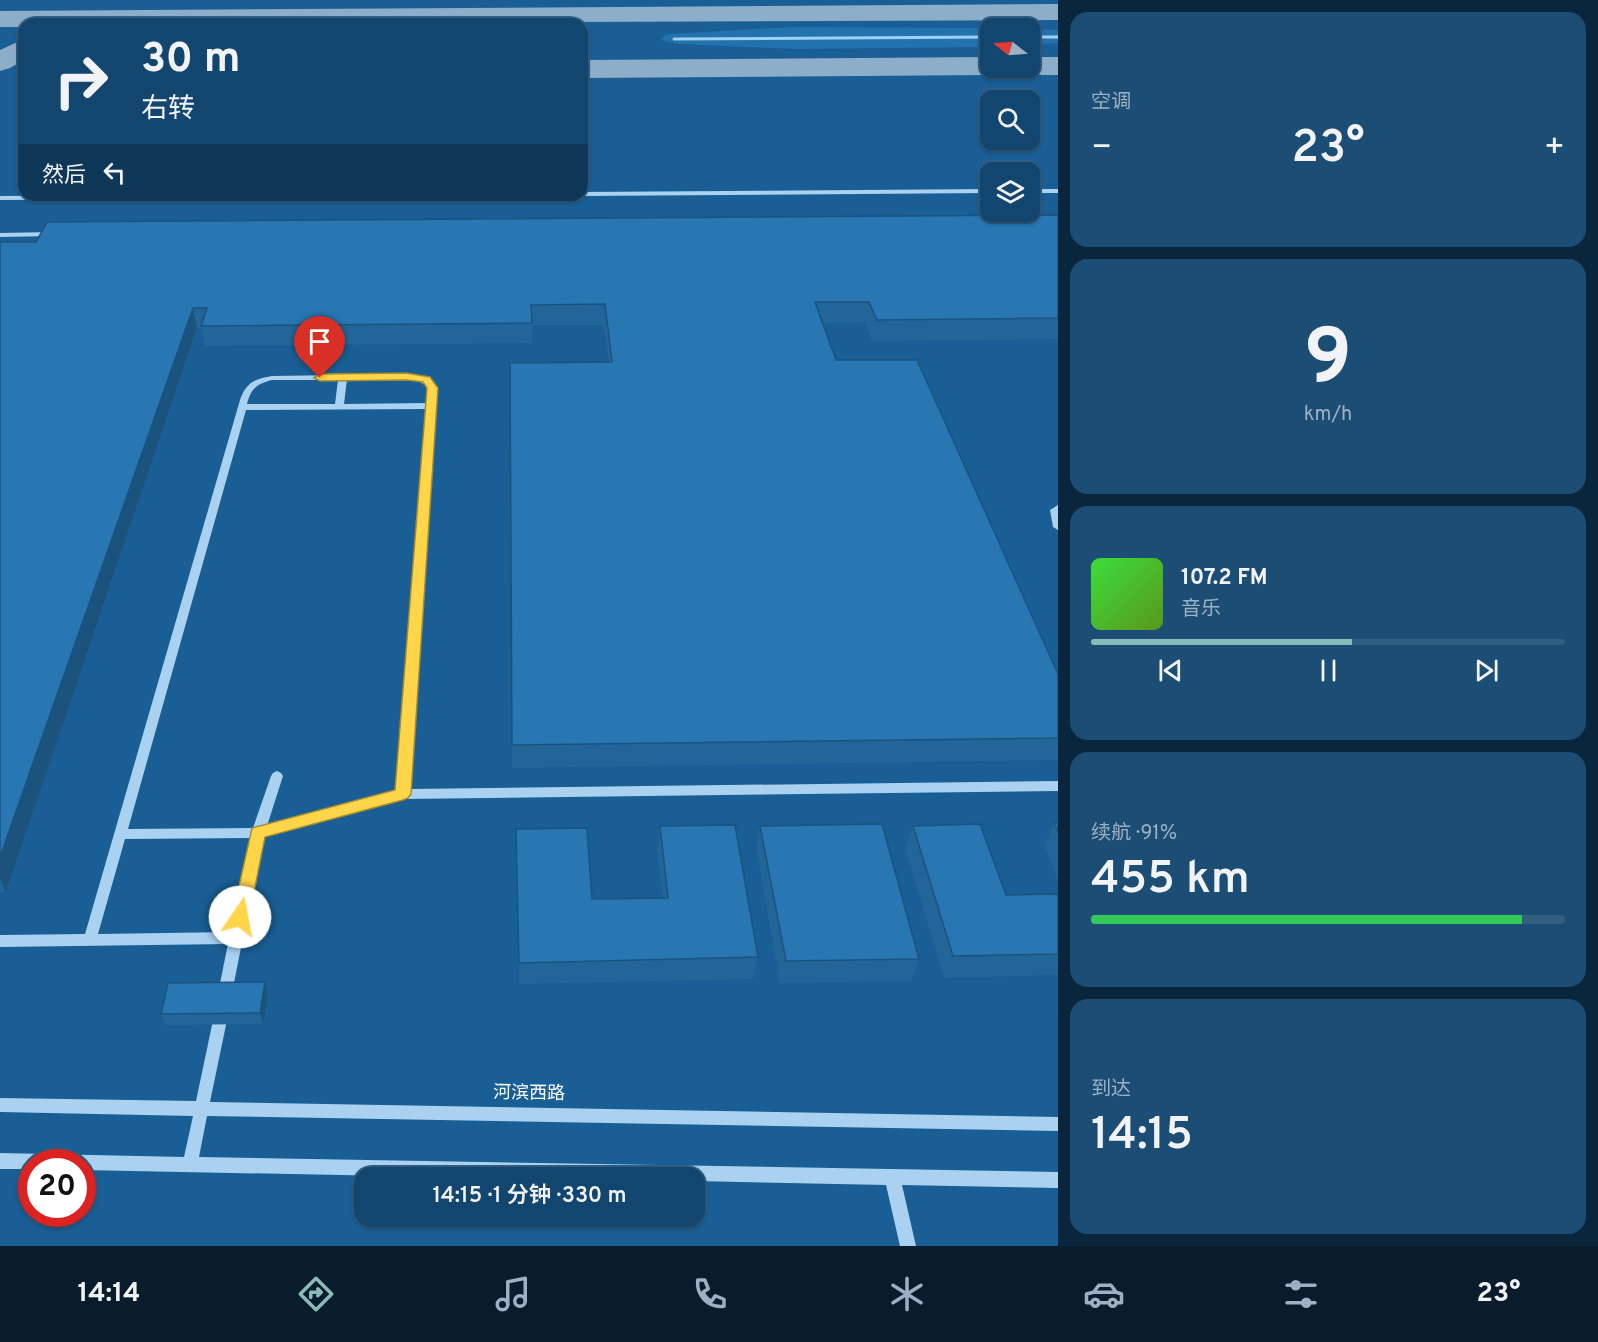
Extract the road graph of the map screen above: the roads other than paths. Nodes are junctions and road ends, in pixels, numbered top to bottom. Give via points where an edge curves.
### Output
1 (980, 191) edge
2 (1040, 191) edge
3 (1058, 191) edge
4 (588, 194) edge
5 (0, 198) edge
6 (18, 198) edge
7 (59, 234) edge
8 (0, 235) edge
9 (343, 377) junction
10 (339, 406) junction
11 (432, 406) junction
12 (242, 407) junction
13 (1058, 508) edge
14 (1058, 527) edge
15 (278, 776) dead end
16 (1058, 786) edge
17 (403, 794) junction
18 (258, 833) junction
19 (120, 834) junction
20 (236, 938) junction
21 (90, 940) junction
22 (0, 941) edge
23 (225, 993) edge
24 (219, 1024) edge
25 (0, 1105) edge
26 (202, 1108) junction
27 (1058, 1124) edge
28 (0, 1161) edge
29 (190, 1164) junction
30 (892, 1177) junction
31 (1058, 1180) edge
32 (908, 1246) edge

1 - 4 street
2 - 3 street
5 - 6 street
7 - 8 street
9 - 10 street
9 - 11 street via 406,376 426,380 433,388
9 - 12 street via 260,380 247,388
10 - 11 street
10 - 12 street
11 - 17 street
12 - 19 street
13 - 14 street
15 - 18 street
16 - 17 street
17 - 18 street
18 - 19 street
18 - 20 street
19 - 21 street
20 - 21 street
20 - 23 street
21 - 22 street
24 - 26 street
25 - 26 street, 河滨西路
26 - 27 street, 河滨西路
26 - 29 street
28 - 29 street
29 - 30 street
30 - 31 street
30 - 32 street

